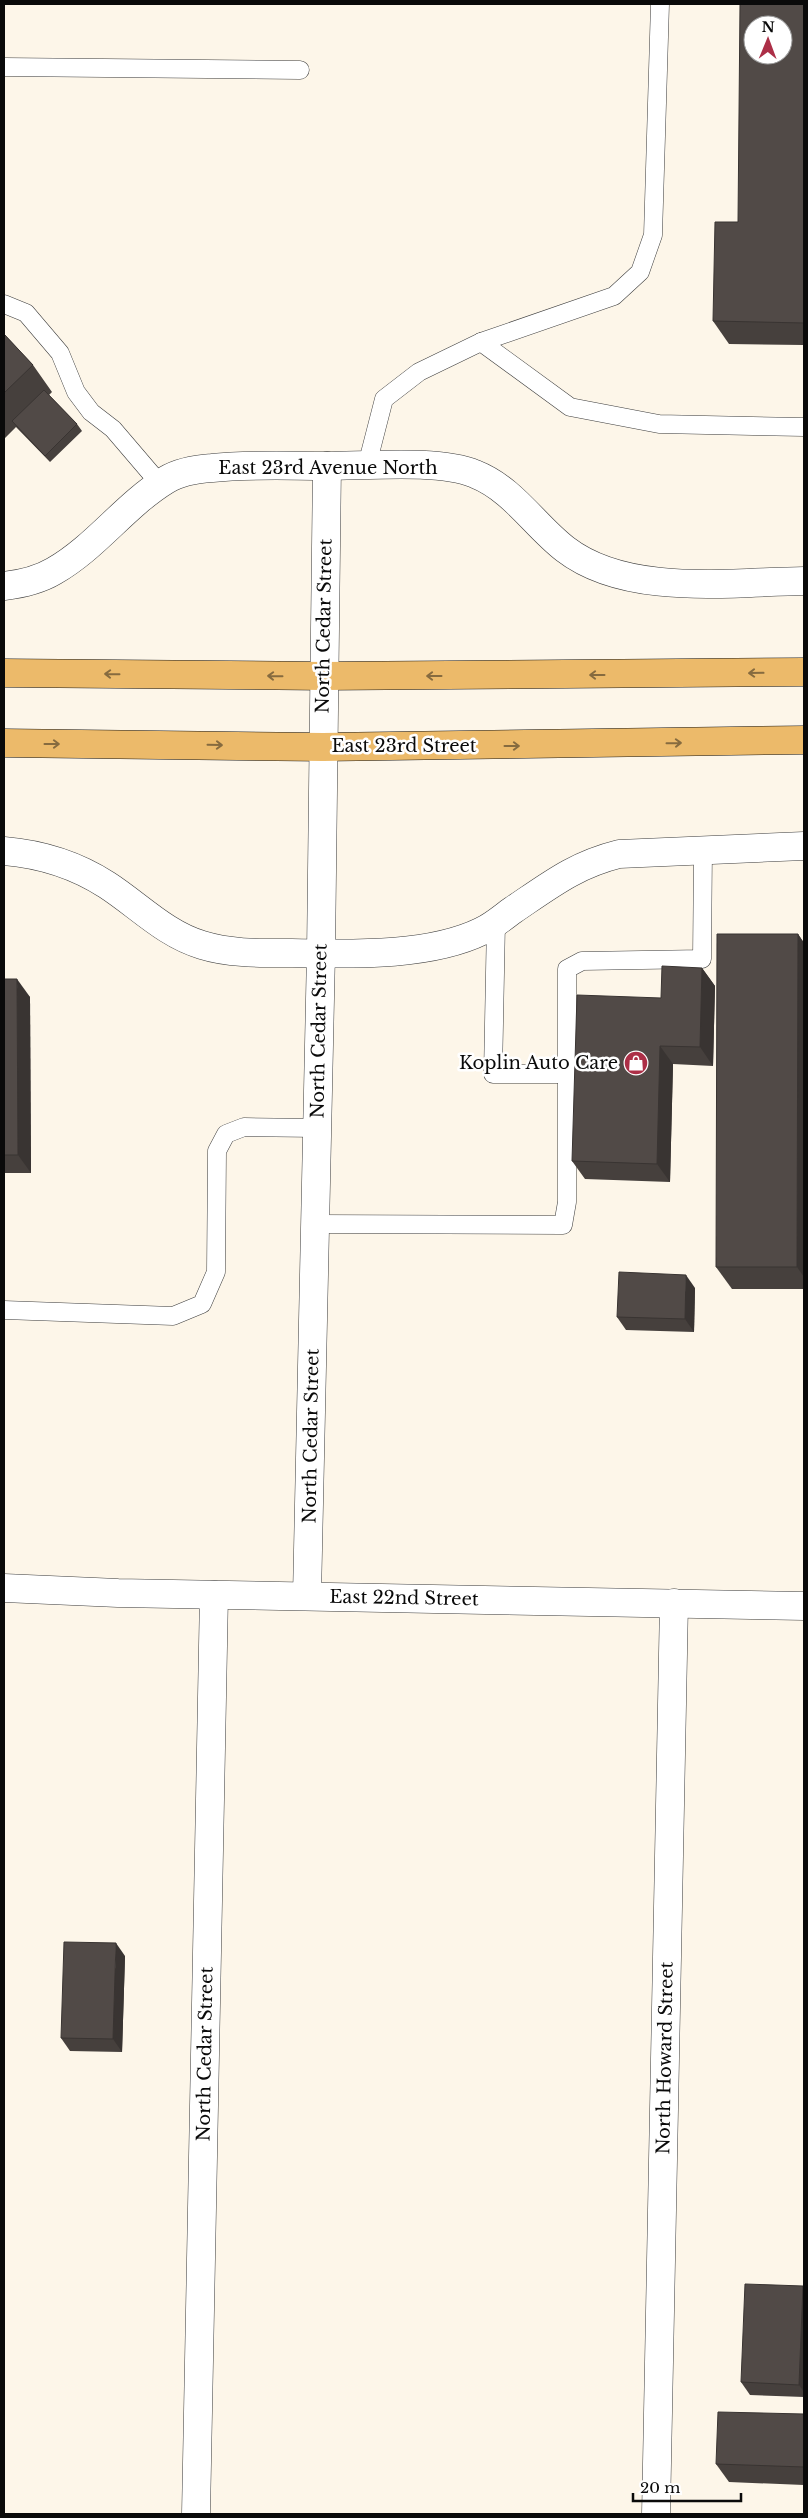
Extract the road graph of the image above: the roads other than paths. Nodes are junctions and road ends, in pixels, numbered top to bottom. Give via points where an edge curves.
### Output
1 (660, 4) edge
2 (4, 67) edge
3 (300, 70) dead end
4 (4, 304) edge
5 (481, 342) junction
6 (804, 427) edge
7 (327, 466) junction
8 (367, 466) junction
9 (160, 484) junction
10 (804, 581) edge
11 (4, 586) edge
12 (804, 672) edge
13 (4, 673) edge
14 (324, 676) junction
15 (804, 740) edge
16 (4, 743) edge
17 (323, 747) junction
18 (804, 846) edge
19 (703, 849) junction
20 (4, 851) edge
21 (496, 922) junction
22 (321, 953) junction
23 (567, 1074) junction
24 (318, 1128) junction
25 (315, 1224) junction
26 (4, 1310) edge
27 (4, 1588) edge
28 (214, 1595) junction
29 (307, 1596) junction
30 (674, 1603) junction
31 (804, 1606) edge
32 (196, 2514) edge
33 (656, 2514) edge

1 - 5 lane via 653,235 640,272 614,296
2 - 3 lane
4 - 9 lane via 26,313 60,353 76,392 91,412 113,429
5 - 6 lane via 570,407 660,424
5 - 8 lane via 419,372 384,399
7 - 8 street, East 23rd Avenue North
7 - 9 street, East 23rd Avenue North via 211,468 178,474
7 - 14 street, North Cedar Street
8 - 10 street, East 23rd Avenue North via 418,465 473,473 494,483 516,500 557,542 586,563 636,579 669,583
9 - 11 street, East 23rd Avenue North via 80,554 54,572
12 -> 14 main road
14 -> 13 main road
14 - 17 street, North Cedar Street
17 -> 15 main road, East 23rd Street
16 -> 17 main road, East 23rd Street
17 - 22 street, North Cedar Street
18 - 19 street
19 - 21 street via 619,854 593,860 570,871
19 - 23 lane via 702,959 582,961 567,969
20 - 22 street via 32,855 81,870 187,941 248,953
21 - 22 street via 461,940 431,946
21 - 23 lane via 492,1074
22 - 24 street, North Cedar Street
23 - 25 lane via 567,1202 562,1225
24 - 25 street, North Cedar Street
24 - 26 lane via 244,1127 226,1134 217,1151 216,1272 202,1304 174,1316
25 - 29 street, North Cedar Street
27 - 28 street, East 22nd Street
28 - 29 street, East 22nd Street
28 - 32 street, North Cedar Street
29 - 30 street, East 22nd Street
30 - 31 street, East 22nd Street
30 - 33 street, North Howard Street

